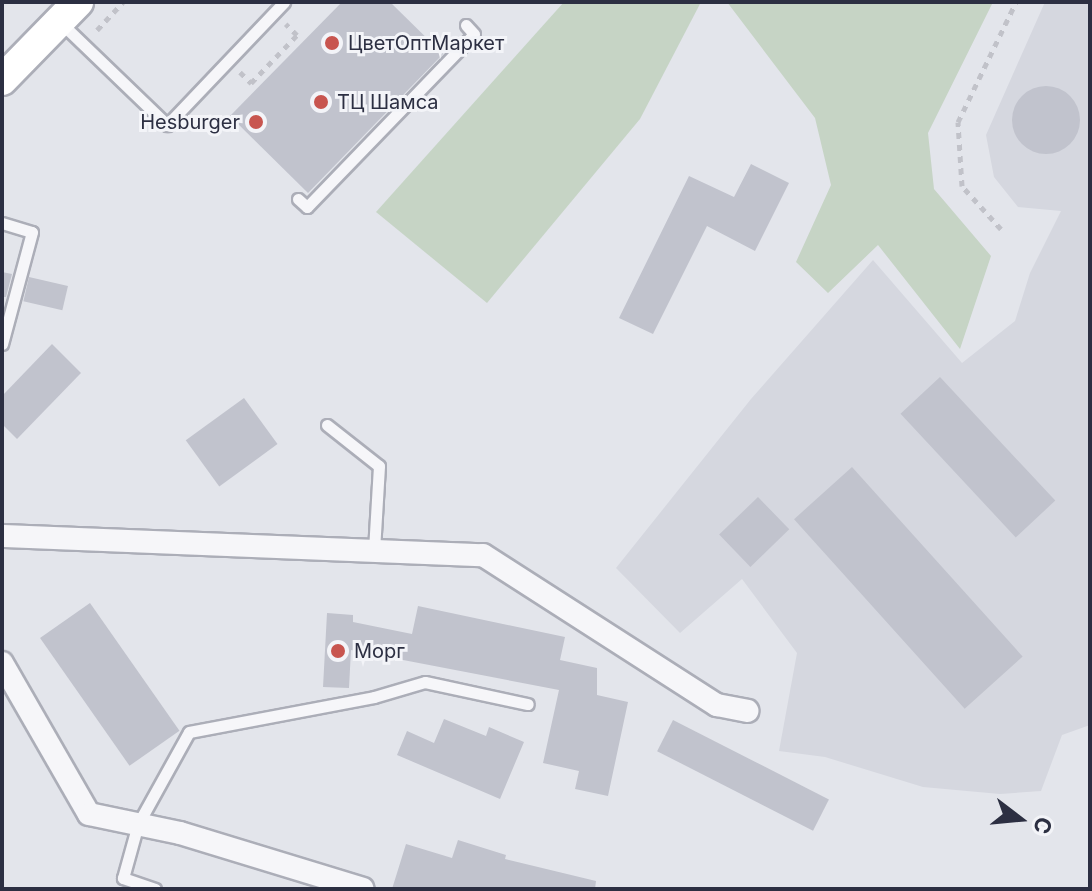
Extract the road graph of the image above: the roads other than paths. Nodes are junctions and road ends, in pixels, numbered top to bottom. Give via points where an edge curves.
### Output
1 (284, 2) edge
2 (68, 12) edge
3 (466, 25) dead end
4 (2, 80) edge
5 (298, 199) dead end
6 (2, 223) edge
7 (2, 344) edge
8 (327, 425) dead end
9 (2, 536) edge
10 (374, 550) junction
11 (2, 663) edge
12 (528, 704) dead end
13 (747, 711) dead end
14 (138, 824) junction
15 (155, 889) edge
16 (363, 889) edge

1 - 2 lane via 167,125
2 - 4 main road
3 - 5 lane via 474,34 307,207
6 - 7 lane via 32,232
8 - 10 lane via 379,466
9 - 10 street
10 - 13 street via 483,555 717,705
11 - 14 street via 89,814
12 - 14 lane via 425,682 374,697 189,732
14 - 15 lane via 123,878
14 - 16 street

